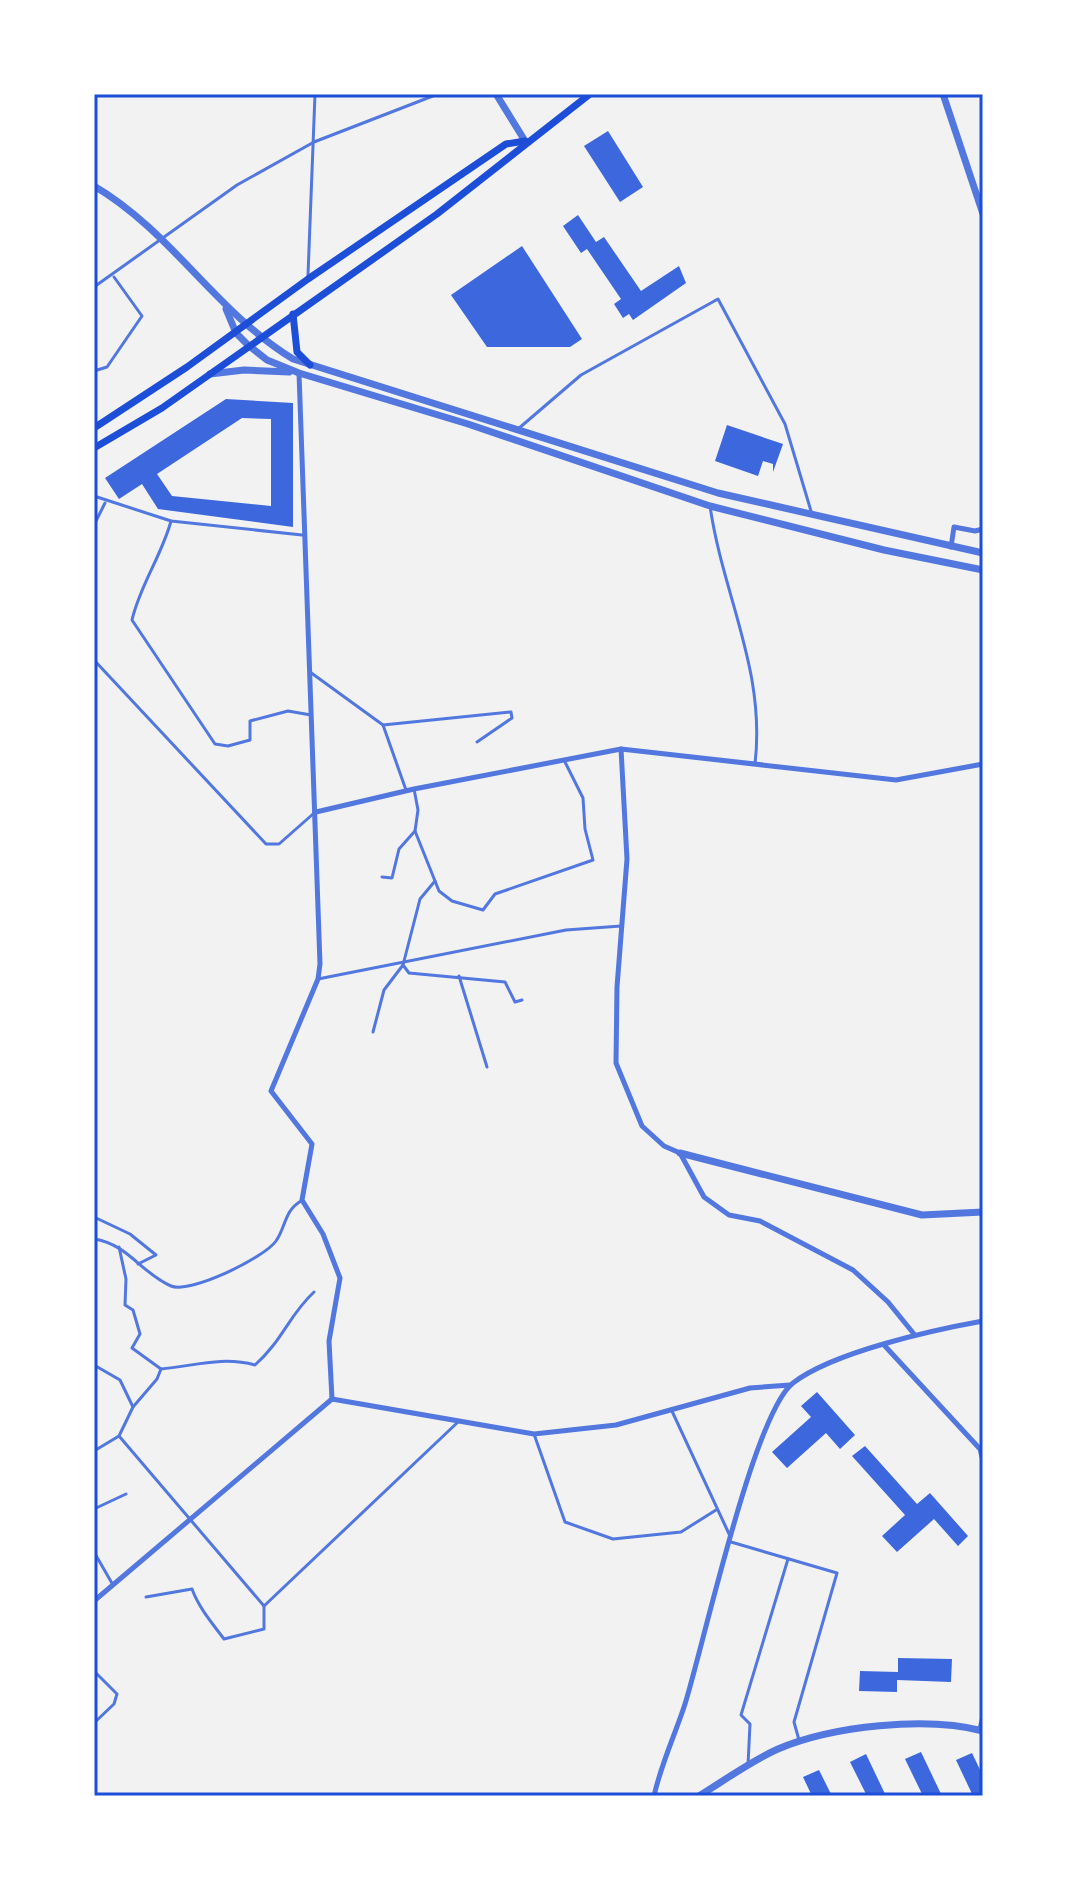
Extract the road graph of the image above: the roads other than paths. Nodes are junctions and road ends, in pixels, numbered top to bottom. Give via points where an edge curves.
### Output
1 (315, 94) edge
2 (438, 94) edge
3 (496, 94) edge
4 (590, 94) edge
5 (943, 94) edge
6 (525, 141) junction
7 (314, 142) junction
8 (94, 186) edge
9 (983, 214) edge
10 (162, 239) junction
11 (113, 276) junction
12 (308, 279) junction
13 (94, 287) edge
14 (225, 307) junction
15 (293, 314) junction
16 (246, 325) junction
17 (236, 333) junction
18 (258, 338) junction
19 (248, 345) junction
20 (310, 365) junction
21 (94, 371) edge
22 (299, 373) junction
23 (208, 374) junction
24 (94, 428) edge
25 (516, 431) junction
26 (94, 448) edge
27 (94, 496) edge
28 (105, 502) junction
29 (710, 506) junction
30 (812, 515) junction
31 (171, 521) junction
32 (94, 525) edge
33 (983, 529) edge
34 (302, 535) junction
35 (951, 547) junction
36 (983, 553) edge
37 (983, 570) edge
38 (94, 660) edge
39 (308, 670) junction
40 (311, 715) junction
41 (383, 725) junction
42 (477, 742) dead end
43 (621, 749) junction
44 (563, 758) junction
45 (983, 764) edge
46 (755, 765) junction
47 (414, 789) junction
48 (406, 790) junction
49 (316, 812) junction
50 (415, 831) junction
51 (382, 877) dead end
52 (435, 881) junction
53 (623, 926) junction
54 (403, 965) junction
55 (459, 976) junction
56 (318, 979) junction
57 (522, 1000) dead end
58 (373, 1032) dead end
59 (487, 1067) dead end
60 (680, 1153) junction
61 (302, 1200) junction
62 (983, 1212) edge
63 (94, 1217) edge
64 (94, 1239) edge
65 (119, 1245) junction
66 (137, 1264) junction
67 (314, 1292) dead end
68 (983, 1321) edge
69 (914, 1334) junction
70 (884, 1345) junction
71 (94, 1365) edge
72 (161, 1369) junction
73 (791, 1385) junction
74 (332, 1399) junction
75 (133, 1407) junction
76 (671, 1409) junction
77 (458, 1422) junction
78 (534, 1434) junction
79 (119, 1436) junction
80 (94, 1451) edge
81 (983, 1461) edge
82 (126, 1494) dead end
83 (94, 1509) edge
84 (716, 1510) junction
85 (190, 1521) junction
86 (732, 1540) junction
87 (94, 1552) edge
88 (788, 1559) junction
89 (113, 1585) junction
90 (146, 1597) dead end
91 (94, 1601) edge
92 (264, 1606) junction
93 (94, 1671) edge
94 (983, 1716) edge
95 (94, 1723) edge
96 (981, 1730) edge
97 (799, 1740) junction
98 (748, 1766) junction
99 (654, 1796) edge
100 (699, 1796) edge

1 - 7 lane
2 - 7 lane
3 - 6 street
4 - 6 main road
5 - 9 street
6 - 12 main road via 506,144
6 - 15 main road via 490,176
7 - 10 lane via 237,185
7 - 12 lane
8 - 10 street
10 - 11 lane
10 - 14 street
11 - 13 lane
11 - 21 lane via 142,316 107,367
12 - 16 main road
14 - 16 street
14 - 17 street
15 - 18 main road
15 - 20 main road via 297,352
16 - 17 main road
16 - 18 street
17 - 19 street
17 - 24 main road
18 - 19 main road
18 - 20 street
19 - 22 street via 267,360
19 - 23 main road
20 - 25 street
22 - 23 street
22 - 29 street
22 - 34 street
23 - 26 main road
25 - 30 street via 718,493
25 - 30 lane via 581,375 718,299 785,424
27 - 28 lane
28 - 31 lane
28 - 32 lane
29 - 37 street
29 - 46 lane via 757,702
30 - 35 street
31 - 34 lane
31 - 40 lane via 132,620 215,744 250,740 250,721 288,711
33 - 35 street via 954,527
34 - 39 street
35 - 36 street
38 - 49 lane via 266,844 279,844
39 - 40 street
39 - 41 lane
40 - 49 street
41 - 42 lane via 511,712 507,723
41 - 48 lane
43 - 44 street
43 - 46 street
43 - 53 street via 627,859
44 - 47 street
44 - 52 lane via 583,798 593,860 505,889 483,910 452,901
45 - 46 street via 896,780
47 - 48 street
47 - 50 lane
48 - 49 street
49 - 56 street
50 - 51 lane via 399,849 392,878
50 - 52 lane
52 - 54 lane via 420,899
53 - 54 lane via 566,930
53 - 60 street via 616,1063 642,1126
54 - 55 lane via 409,973
54 - 56 lane
54 - 58 lane via 384,990
55 - 57 lane via 505,982 515,1002
55 - 59 lane
56 - 61 street via 271,1091 312,1144
60 - 62 street via 922,1215
60 - 69 street via 704,1197 729,1215 760,1221 853,1270
61 - 66 lane via 284,1220 277,1241 260,1256 188,1288 173,1287
61 - 74 street via 340,1278 329,1341
63 - 66 lane via 130,1234 156,1255
64 - 65 lane
65 - 66 lane
65 - 72 lane via 125,1305 133,1310 140,1334 132,1348
67 - 72 lane via 255,1365 210,1360
68 - 69 street
69 - 70 street
70 - 73 street via 808,1373
70 - 81 street via 980,1449
71 - 75 lane via 120,1380
72 - 75 lane
73 - 76 street via 750,1388
73 - 86 street via 776,1402 758,1448
74 - 77 street
74 - 85 street
75 - 79 lane
76 - 78 street via 616,1425
76 - 84 lane
77 - 78 street
77 - 92 lane
78 - 84 lane via 565,1522 613,1539 681,1532
79 - 80 lane
79 - 85 lane
82 - 83 lane
84 - 86 lane
85 - 89 street
85 - 92 lane
86 - 88 lane
86 - 99 street
87 - 89 lane
88 - 97 lane via 837,1573 794,1722
88 - 98 lane via 741,1715 750,1724
89 - 91 street
90 - 92 lane via 192,1589 199,1608 224,1639 264,1629
93 - 95 lane via 117,1694
94 - 96 street
96 - 97 street via 938,1724
97 - 98 street
98 - 100 street

